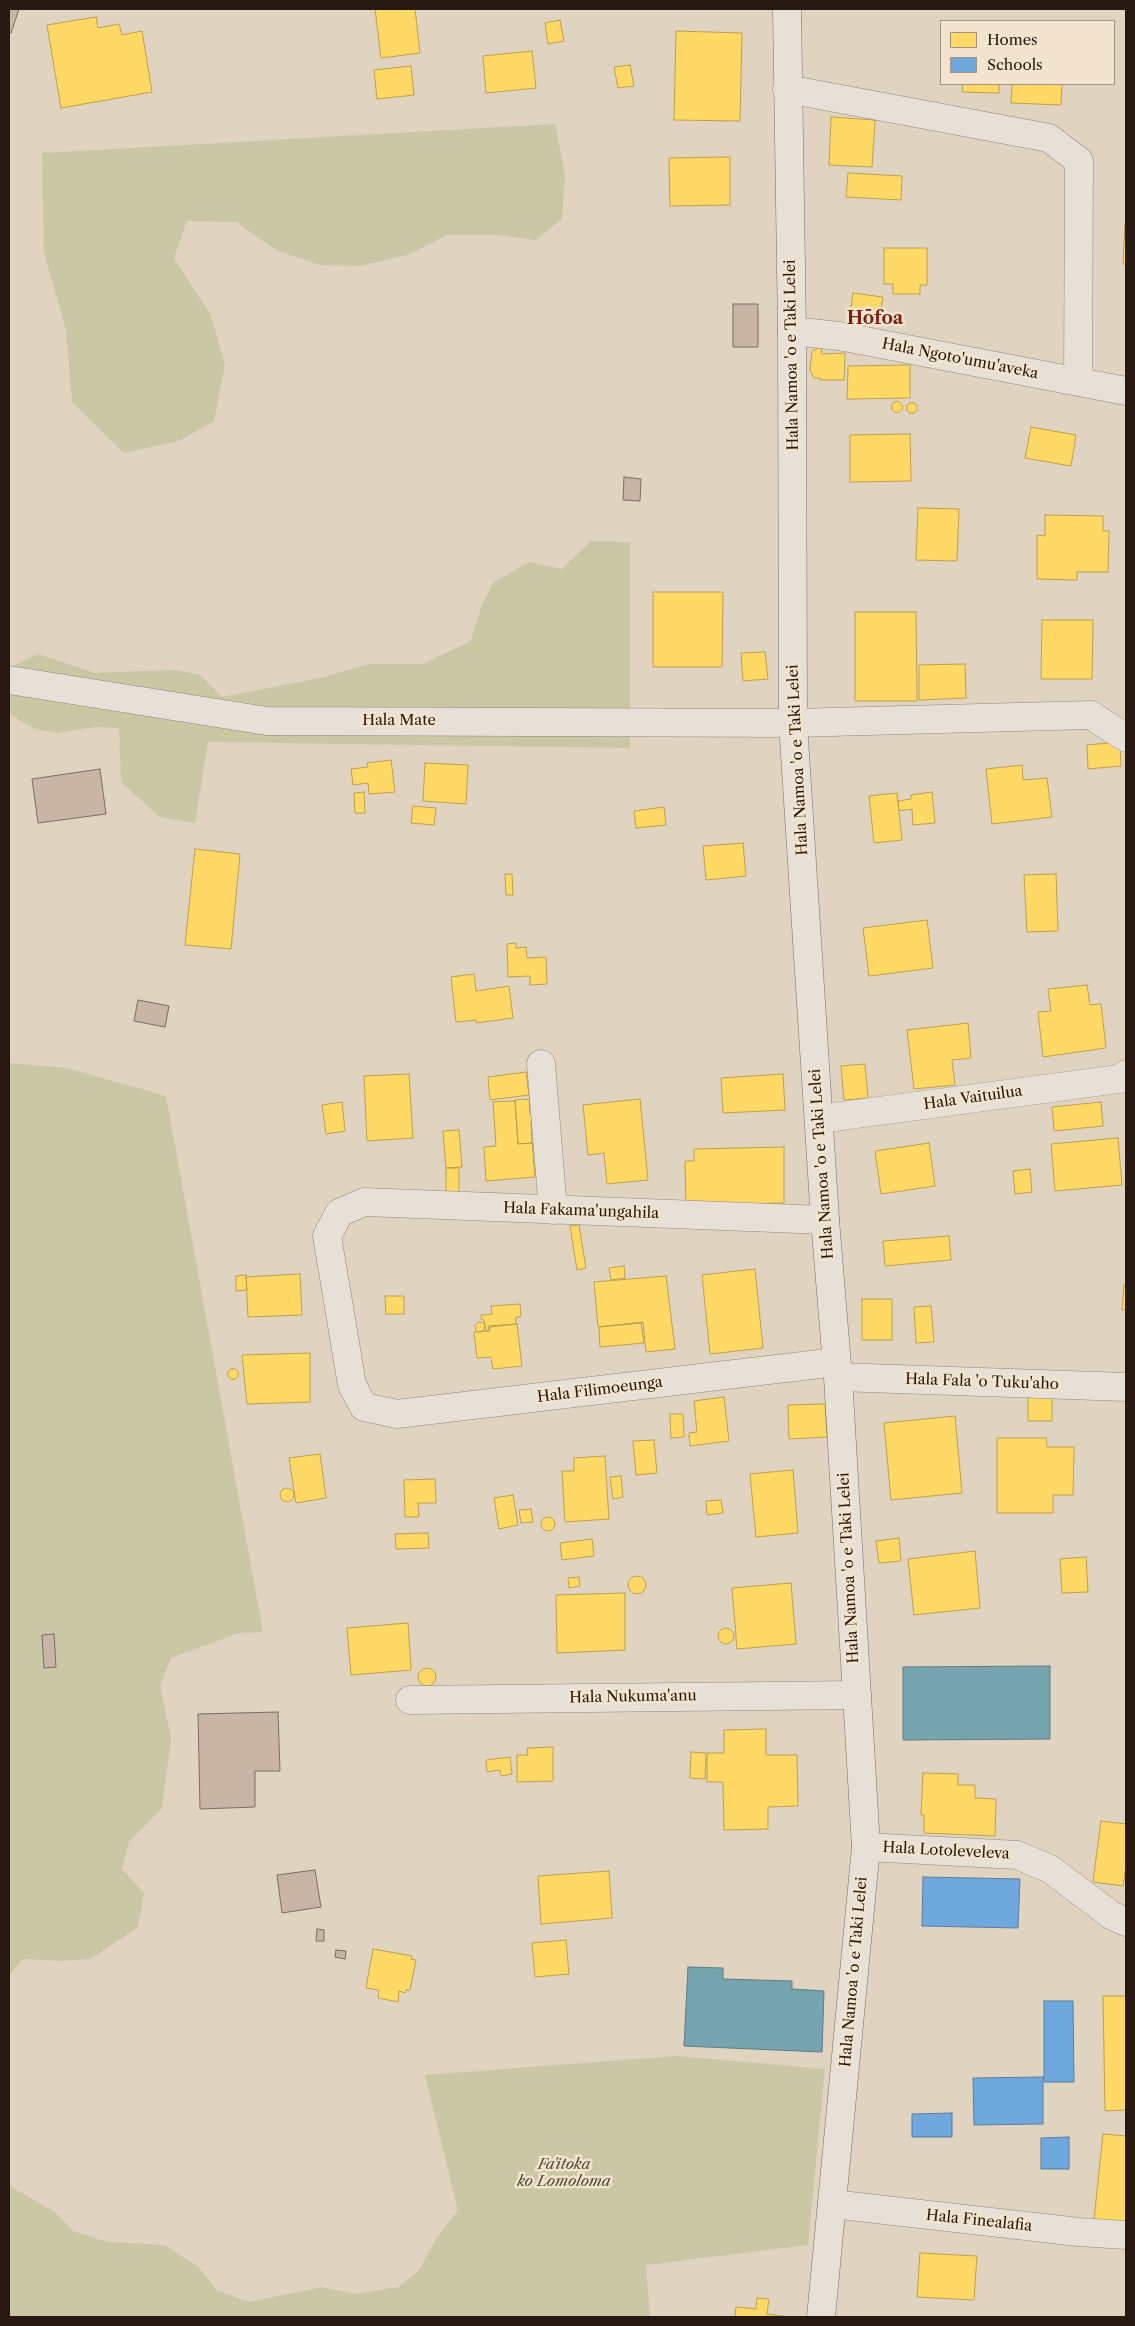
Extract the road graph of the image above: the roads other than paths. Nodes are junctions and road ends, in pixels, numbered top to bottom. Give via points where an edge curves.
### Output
1 (787, 9) edge
2 (787, 89) junction
3 (792, 331) junction
4 (1078, 381) junction
5 (1126, 391) edge
6 (9, 680) edge
7 (793, 723) junction
8 (1126, 736) edge
9 (542, 1064) dead end
10 (1126, 1074) edge
11 (819, 1119) junction
12 (553, 1210) junction
13 (825, 1220) junction
14 (837, 1370) junction
15 (1126, 1387) edge
16 (364, 1407) joint
17 (857, 1695) junction
18 (410, 1700) dead end
19 (866, 1847) junction
20 (1126, 1922) edge
21 (832, 2204) junction
22 (1126, 2235) edge
23 (820, 2317) edge

1 - 2 street, Hala Namoa 'o e Taki Lelei
2 - 3 street, Hala Namoa 'o e Taki Lelei
2 - 4 street via 1049,138 1079,161
3 - 4 street, Hala Ngoto'umu'aveka via 839,336
3 - 7 street, Hala Namoa 'o e Taki Lelei
4 - 5 street, Hala Ngoto'umu'aveka
6 - 7 street, Hala Mate via 267,721
7 - 8 street, Hala Mate via 1092,716
7 - 11 street, Hala Namoa 'o e Taki Lelei
9 - 12 street
10 - 11 street, Hala Vaituilua via 1119,1079
11 - 13 street, Hala Namoa 'o e Taki Lelei
12 - 13 street, Hala Fakama'ungahila
12 - 16 street, Hala Fakama'ungahila via 364,1202 339,1213 326,1236 352,1385
13 - 14 street, Hala Namoa 'o e Taki Lelei
14 - 15 street, Hala Fala 'o Tuku'aho
14 - 16 street, Hala Filimoeunga via 397,1414
14 - 17 street, Hala Namoa 'o e Taki Lelei
17 - 18 street, Hala Nukuma'anu
17 - 19 street, Hala Namoa 'o e Taki Lelei
19 - 20 street, Hala Lotoleveleva via 1017,1856 1050,1869 1110,1915
19 - 21 street, Hala Namoa 'o e Taki Lelei
21 - 22 street, Hala Finealafia
21 - 23 street, Hala Namoa 'o e Taki Lelei

